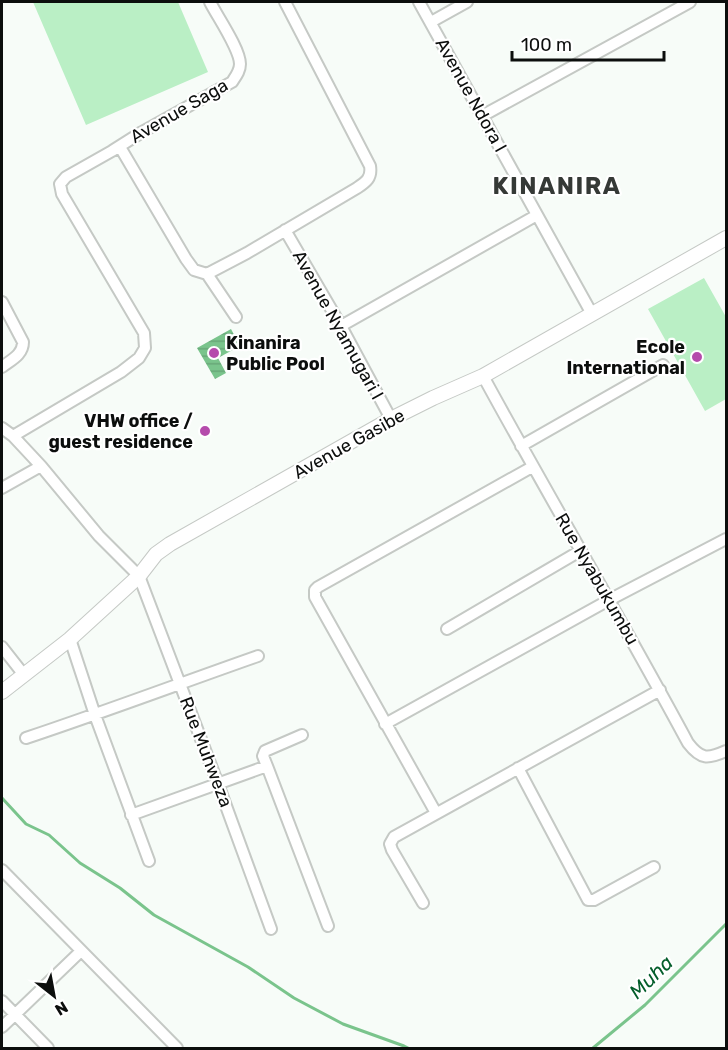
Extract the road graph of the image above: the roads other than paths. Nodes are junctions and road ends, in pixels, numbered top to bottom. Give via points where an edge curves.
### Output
1 (210, 2) edge
2 (285, 2) edge
3 (419, 2) edge
4 (467, 2) edge
5 (690, 2) edge
6 (431, 22) junction
7 (482, 116) junction
8 (116, 149) junction
9 (537, 215) junction
10 (285, 231) junction
11 (726, 238) edge
12 (207, 274) junction
13 (2, 302) edge
14 (592, 314) junction
15 (236, 317) dead end
16 (340, 326) junction
17 (663, 365) dead end
18 (2, 367) edge
19 (483, 376) junction
20 (391, 419) junction
21 (2, 428) edge
22 (13, 436) junction
23 (521, 446) junction
24 (41, 466) junction
25 (532, 467) junction
26 (2, 488) edge
27 (726, 539) edge
28 (580, 551) junction
29 (139, 576) junction
30 (609, 600) junction
31 (447, 629) dead end
32 (70, 639) junction
33 (2, 647) edge
34 (258, 656) dead end
35 (24, 675) junction
36 (180, 683) junction
37 (660, 690) junction
38 (2, 692) edge
39 (95, 715) junction
40 (385, 724) junction
41 (302, 735) dead end
42 (26, 738) dead end
43 (726, 751) edge
44 (267, 766) junction
45 (518, 768) junction
46 (218, 784) junction
47 (436, 813) junction
48 (131, 815) junction
49 (149, 861) dead end
50 (654, 867) dead end
51 (2, 870) edge
52 (423, 903) dead end
53 (328, 926) dead end
54 (271, 929) dead end
55 (81, 951) junction
56 (2, 1000) edge
57 (15, 1015) junction
58 (2, 1028) edge
59 (48, 1048) edge
60 (177, 1048) edge

1 - 8 street, Avenue Saga via 238,54 238,74 232,82
2 - 10 street via 371,173 357,188
3 - 6 street, Avenue Ndora I
4 - 6 street
5 - 7 street
6 - 7 street, Avenue Ndora I
7 - 9 street, Avenue Ndora I
8 - 12 street via 194,270
8 - 22 street via 60,184 62,194 144,333 145,348 121,372
9 - 14 street, Avenue Ndora I
9 - 16 street
10 - 12 street
10 - 16 street, Avenue Nyamugari I
11 - 14 street, Avenue Gasibe
12 - 15 street
13 - 18 street via 23,347
14 - 19 street, Avenue Gasibe
16 - 20 street, Avenue Nyamugari I
17 - 23 street
19 - 20 street, Avenue Gasibe
19 - 23 street, Rue Nyabukumbu
20 - 29 street, Avenue Gasibe via 170,544 156,554
21 - 22 street
22 - 24 street
23 - 25 street, Rue Nyabukumbu
24 - 26 street
24 - 29 street via 99,536
25 - 28 street, Rue Nyabukumbu
25 - 40 street via 315,590 315,597
27 - 30 street
28 - 30 street, Rue Nyabukumbu
28 - 31 street
29 - 32 street, Avenue Gasibe
29 - 36 street, Rue Muhweza
30 - 37 street, Rue Nyabukumbu
30 - 40 street
32 - 35 street, Avenue Gasibe
32 - 39 street
33 - 35 street
34 - 36 street
35 - 38 street, Avenue Gasibe
36 - 39 street
36 - 46 street, Rue Muhweza
37 - 43 street, Rue Nyabukumbu via 696,753 710,757
37 - 45 street
39 - 42 street
39 - 48 street
40 - 47 street
41 - 44 street via 265,751
44 - 46 street
44 - 53 street
45 - 47 street
45 - 50 street via 588,900
46 - 48 street
46 - 54 street, Rue Muhweza
47 - 52 street via 394,837 390,844
48 - 49 street
51 - 55 street
55 - 57 street
55 - 60 street
56 - 57 street
57 - 58 street
57 - 59 street

